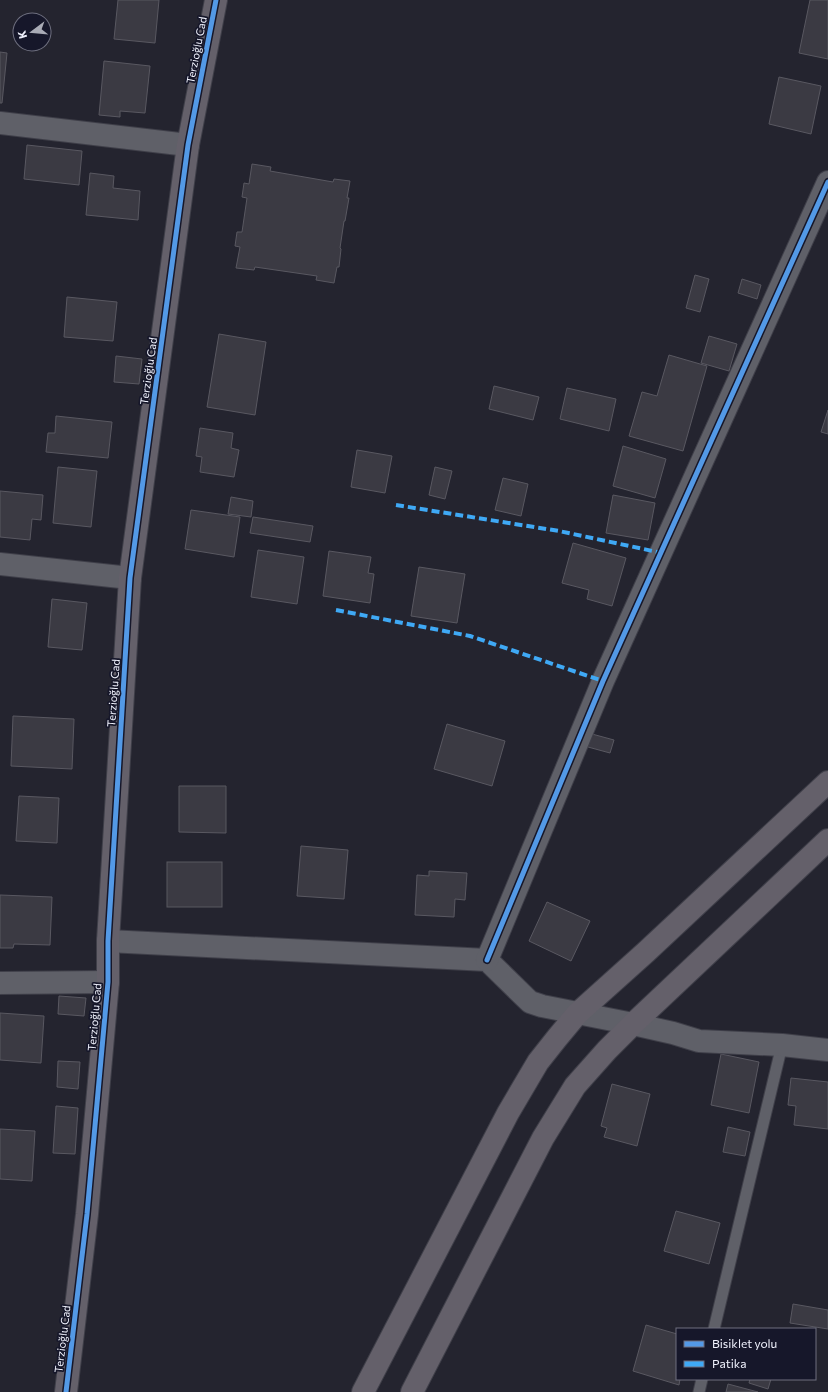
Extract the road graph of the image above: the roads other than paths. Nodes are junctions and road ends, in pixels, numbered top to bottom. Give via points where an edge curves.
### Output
1 (216, 0) edge
2 (0, 123) edge
3 (188, 145) junction
4 (828, 182) edge
5 (0, 564) edge
6 (130, 578) junction
7 (828, 782) edge
8 (828, 840) edge
9 (108, 942) junction
10 (487, 960) junction
11 (108, 982) junction
12 (0, 983) edge
13 (577, 1014) junction
14 (633, 1024) junction
15 (782, 1045) junction
16 (828, 1050) edge
17 (714, 1328) edge
18 (702, 1380) edge
19 (66, 1392) edge
20 (363, 1392) edge
21 (412, 1392) edge
22 (699, 1392) edge

1 - 3 street, Terzioğlu Cad
2 - 3 street
3 - 6 street, Terzioğlu Cad
4 - 10 street via 603,681
5 - 6 street
6 - 9 street, Terzioğlu Cad
7 - 13 street
8 - 14 street
9 - 10 street
9 - 11 street, Terzioğlu Cad
10 - 13 street via 530,1002
11 - 12 street
11 - 19 street, Terzioğlu Cad via 87,1214
13 - 14 street
13 - 20 street via 538,1062 508,1113
14 - 15 street via 699,1042
14 - 21 street via 576,1086 543,1138
15 - 16 street
15 - 17 lane
18 - 22 lane

